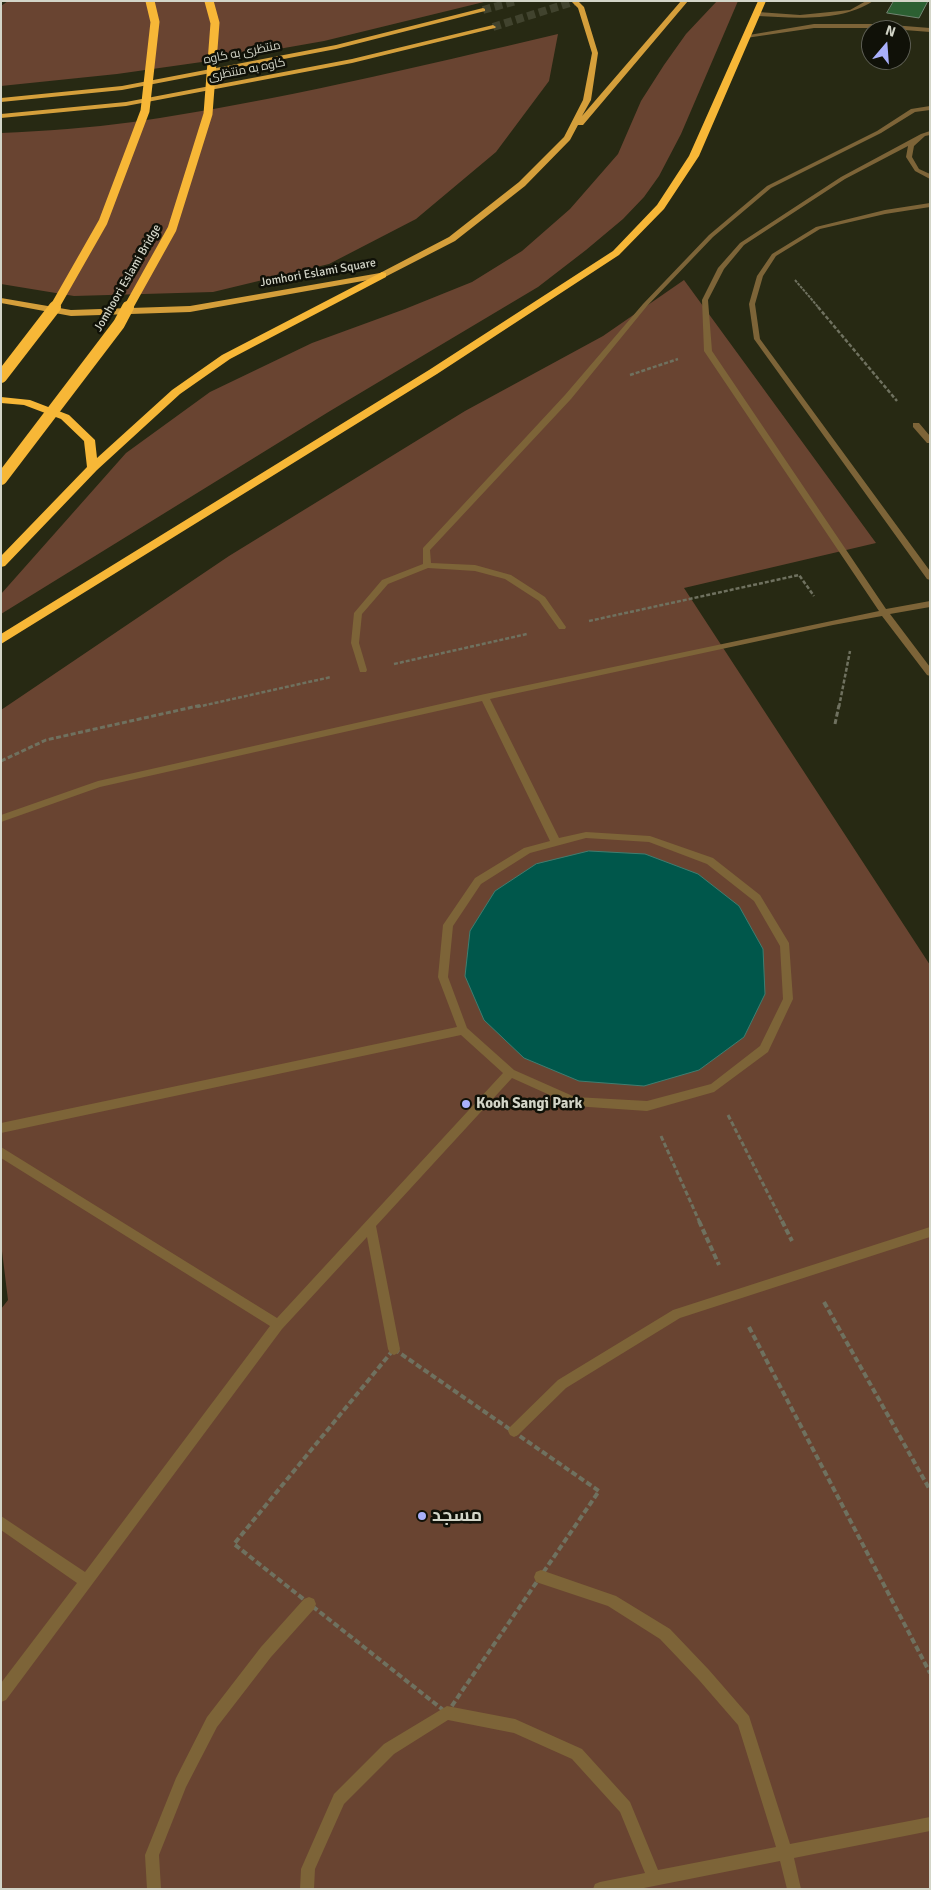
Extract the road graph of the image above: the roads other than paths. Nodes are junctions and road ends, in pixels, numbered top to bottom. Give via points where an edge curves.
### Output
1 (150, 1) edge
2 (209, 1) edge
3 (574, 1) edge
4 (686, 1) edge
5 (762, 1) edge
6 (871, 1) edge
7 (483, 10) tunnel mouth
8 (758, 14) junction
9 (494, 27) tunnel mouth
10 (930, 30) edge
11 (746, 36) junction
12 (1, 100) edge
13 (930, 108) edge
14 (1, 116) edge
15 (926, 134) edge
16 (567, 138) junction
17 (930, 177) edge
18 (930, 205) edge
19 (382, 275) junction
20 (1, 300) edge
21 (1, 377) edge
22 (1, 400) edge
23 (916, 425) road end
24 (930, 441) edge
25 (94, 468) junction
26 (1, 479) edge
27 (1, 563) edge
28 (427, 565) junction
29 (930, 577) edge
30 (930, 604) edge
31 (884, 612) junction
32 (562, 626) road end
33 (1, 640) edge
34 (363, 670) road end
35 (930, 673) edge
36 (485, 697) junction
37 (1, 819) edge
38 (556, 843) junction
39 (464, 1030) junction
40 (510, 1073) junction
41 (1, 1128) edge
42 (1, 1152) edge
43 (370, 1224) junction
44 (930, 1232) edge
45 (278, 1325) junction
46 (394, 1349) road end
47 (514, 1431) road end
48 (1, 1522) edge
49 (541, 1577) road end
50 (86, 1581) junction
51 (309, 1604) road end
52 (1, 1695) edge
53 (930, 1824) edge
54 (785, 1853) junction
55 (654, 1878) junction
56 (154, 1889) edge
57 (307, 1889) edge
58 (600, 1889) edge
59 (794, 1889) edge

1 - 21 highway, bridge via 155,22 145,111 104,222 51,314
2 - 26 highway, Jomhoori Eslami Bridge, bridge via 215,23 208,114 172,229 119,324
3 - 16 main road, Jomhori Eslami Square via 581,7 595,53 587,100
4 - 16 main road
5 - 8 highway
6 - 8 street via 851,11 800,17
7 - 12 main road, منتظری به کاوه via 336,47 122,88
8 - 11 highway
9 - 14 main road, کاوه به منتظری via 352,61 154,99
10 - 11 street via 814,26
11 - 33 highway via 694,156 661,207 616,253 433,372
13 - 28 street via 913,110 879,132 769,187 711,236 426,550
15 - 17 street via 911,145 909,157 917,170
15 - 31 street via 843,178 742,244 721,268 705,300 708,351
16 - 19 main road, Jomhori Eslami Square via 522,184 452,239
18 - 29 street via 818,228 774,255 760,276 752,304 758,339
19 - 20 main road, Jomhori Eslami Square via 190,309 71,313
19 - 25 highway via 226,358 176,392
22 - 25 highway via 26,402 65,416 88,440
23 - 24 street
25 - 27 highway
28 - 32 street via 475,568 508,576 542,598
28 - 34 street via 385,582 358,613 355,643
30 - 31 street
31 - 35 street
31 - 36 street
36 - 37 street via 98,784
36 - 38 street
38 - 39 street via 527,850 478,881 448,925 443,977
38 - 40 street via 586,835 650,839 710,861 757,898 785,946 788,999 764,1050 714,1088 647,1106 574,1101
39 - 40 street
39 - 41 street
40 - 43 street
42 - 45 street
43 - 45 street
43 - 46 street
44 - 47 street via 677,1314 562,1384
45 - 50 street
48 - 50 street
49 - 54 street via 611,1601 665,1634 704,1675 744,1721
50 - 52 street
51 - 56 street via 266,1652 212,1722 180,1783 152,1855
53 - 54 street
54 - 55 street
54 - 59 street
55 - 57 street via 625,1808 577,1754 515,1726 447,1713 389,1749 339,1799 308,1869
55 - 58 street

